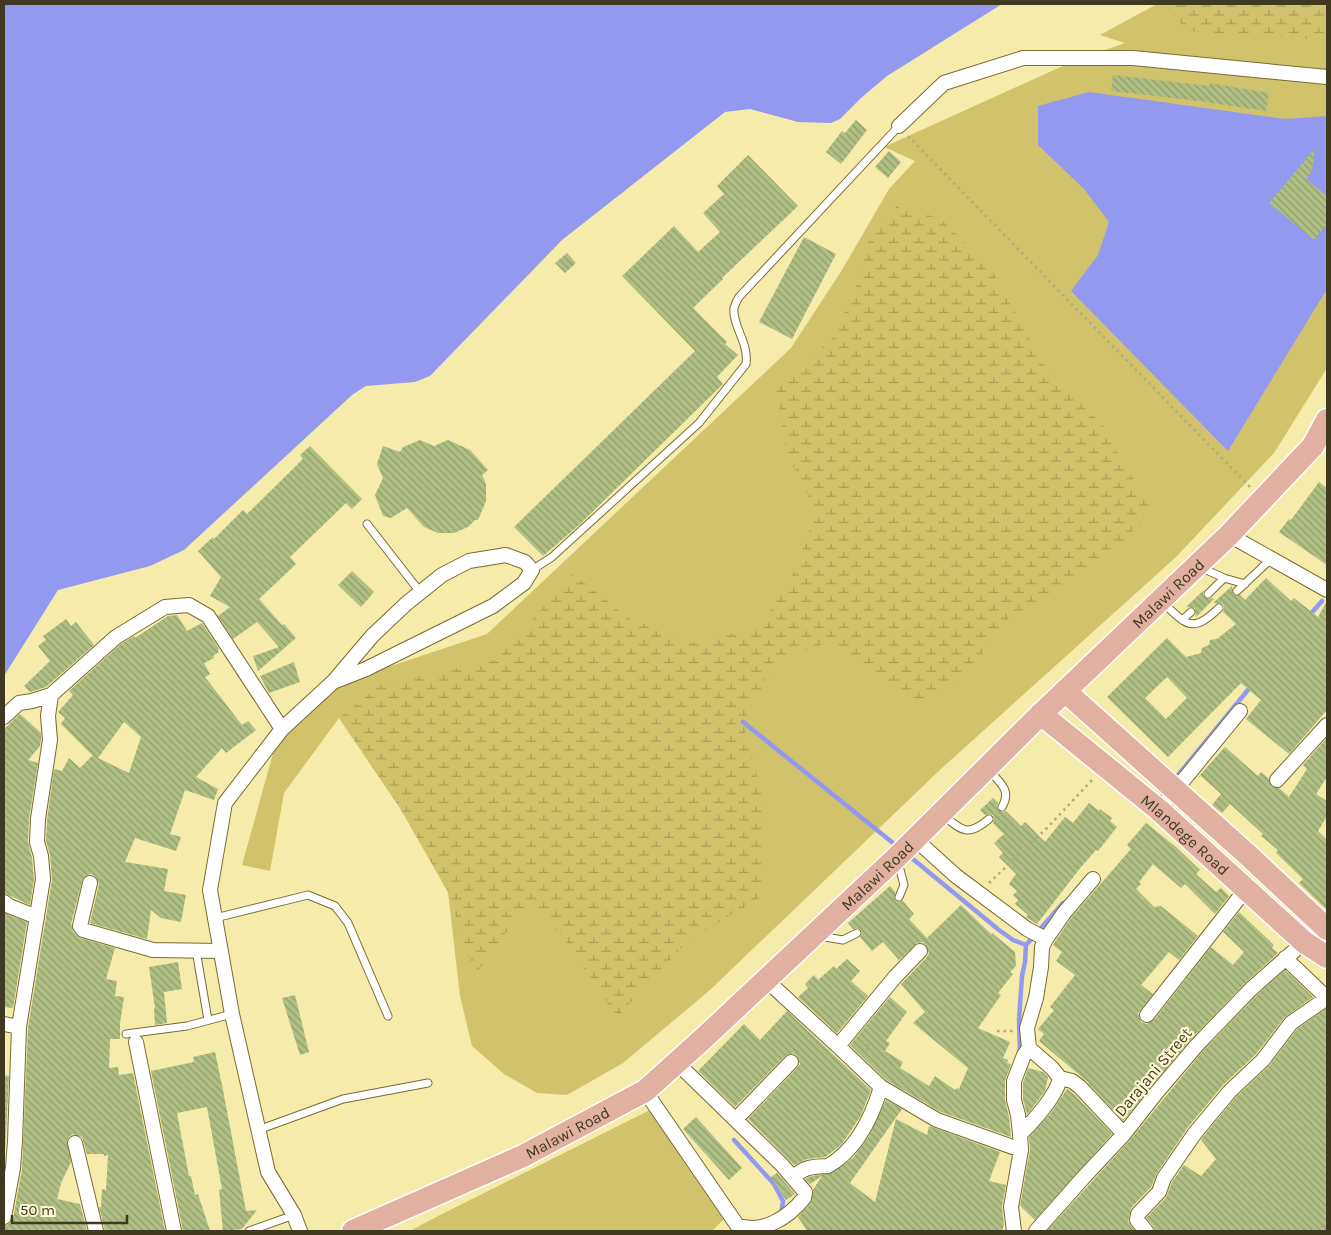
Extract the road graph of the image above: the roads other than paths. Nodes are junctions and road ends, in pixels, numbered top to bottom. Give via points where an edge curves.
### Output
1 (1327, 77) edge
2 (899, 126) joint
3 (1327, 420) edge
4 (367, 524) dead end
5 (1229, 535) junction
6 (1271, 559) junction
7 (1198, 566) junction
8 (532, 570) junction
9 (1224, 578) junction
10 (1245, 584) junction
11 (1327, 590) edge
12 (1237, 591) dead end
13 (420, 592) junction
14 (1208, 594) dead end
15 (1160, 600) junction
16 (1219, 608) dead end
17 (1191, 612) dead end
18 (1182, 620) junction
19 (333, 682) junction
20 (1066, 691) junction
21 (51, 695) junction
22 (1240, 711) dead end
23 (1041, 714) junction
24 (4, 718) edge
25 (1327, 725) edge
26 (282, 729) junction
27 (987, 768) junction
28 (1277, 780) dead end
29 (1175, 790) junction
30 (1002, 807) dead end
31 (1158, 810) junction
32 (941, 814) junction
33 (989, 819) dead end
34 (915, 839) junction
35 (897, 857) junction
36 (1094, 878) dead end
37 (90, 883) dead end
38 (1246, 889) junction
39 (899, 897) dead end
40 (4, 902) edge
41 (36, 917) junction
42 (215, 918) junction
43 (1326, 926) edge
44 (857, 933) dead end
45 (813, 935) junction
46 (1037, 935) junction
47 (196, 950) junction
48 (1320, 950) edge
49 (221, 951) junction
50 (920, 951) dead end
51 (1285, 958) junction
52 (766, 980) junction
53 (1327, 998) edge
54 (232, 1014) junction
55 (1147, 1015) dead end
56 (388, 1016) dead end
57 (208, 1020) junction
58 (4, 1024) edge
59 (19, 1027) junction
60 (131, 1038) joint
61 (838, 1046) junction
62 (1029, 1048) junction
63 (792, 1062) dead end
64 (676, 1063) junction
65 (1060, 1078) junction
66 (428, 1083) dead end
67 (881, 1087) junction
68 (645, 1091) junction
69 (736, 1119) junction
70 (258, 1130) junction
71 (1021, 1133) junction
72 (1124, 1134) junction
73 (75, 1143) dead end
74 (1021, 1150) junction
75 (793, 1177) junction
76 (294, 1215) junction
77 (4, 1217) edge
78 (735, 1228) edge
79 (96, 1231) edge
80 (174, 1231) edge
81 (249, 1231) edge
82 (300, 1231) edge
83 (353, 1231) edge
84 (1014, 1231) edge
85 (1036, 1231) edge
86 (1146, 1231) edge

1 - 2 street via 1133,58 1023,58 944,83
2 - 8 lane via 738,297 734,308 745,344 746,364 699,423 552,557
3 - 5 main road, Malawi Road via 1313,446
4 - 13 lane
5 - 6 street
5 - 7 main road, Malawi Road
6 - 10 lane
6 - 11 street
7 - 9 lane
7 - 15 main road, Malawi Road
8 - 13 street via 525,562 506,555 470,561 442,574
8 - 19 street via 524,583 493,606 366,670
9 - 10 lane
9 - 14 lane
10 - 12 lane
13 - 19 street via 373,635
15 - 18 lane
15 - 20 main road, Malawi Road
16 - 18 lane via 1199,624 1192,625
17 - 18 lane
19 - 26 street
20 - 23 main road, Malawi Road
20 - 29 main road, Mlandege Road
21 - 24 street via 19,703
21 - 26 street via 116,637 165,608 189,605 208,616
21 - 41 street via 48,716 50,740 37,842 43,879
22 - 29 street
23 - 27 main road, Malawi Road
23 - 31 main road, Mlandege Road
25 - 28 street
26 - 42 street via 225,803 210,890
27 - 30 lane via 1007,793
27 - 32 main road, Malawi Road
29 - 31 street
29 - 43 main road, Mlandege Road
31 - 38 main road, Mlandege Road
32 - 33 lane via 960,829 970,831 978,829
32 - 34 main road, Malawi Road
34 - 35 main road, Malawi Road
34 - 46 street via 956,876
35 - 39 lane via 904,885
35 - 45 main road, Malawi Road
36 - 46 street via 1064,914
37 - 47 street via 80,926 83,930 153,950
38 - 48 main road, Mlandege Road
38 - 55 street
40 - 41 street
41 - 59 street
42 - 49 street
42 - 56 lane via 308,895 335,906 348,923
43 - 48 street, Darajani Street
44 - 45 lane via 843,940
45 - 52 main road, Malawi Road
46 - 62 street via 1042,947 1041,967 1027,1028
47 - 49 street
47 - 57 lane
48 - 51 street, Darajani Street
49 - 54 street
50 - 61 street via 895,976
51 - 53 street
51 - 72 street, Darajani Street via 1250,989 1197,1045
52 - 61 street
52 - 64 main road, Malawi Road
53 - 86 street via 1291,1022 1263,1060 1230,1091 1195,1133 1164,1178 1159,1192 1138,1214 1137,1220
54 - 57 lane
54 - 70 street
57 - 60 lane
58 - 59 street
59 - 77 street via 15,1141
60 - 80 street
61 - 67 street
62 - 65 street
62 - 71 street via 1014,1081 1014,1100
63 - 69 street
64 - 68 main road, Malawi Road
64 - 69 street
65 - 71 street via 1057,1089
65 - 72 street via 1080,1087
66 - 70 lane via 343,1099
67 - 74 street via 936,1120
67 - 75 street via 869,1118 853,1144 828,1166 803,1169
68 - 78 street
68 - 83 main road, Malawi Road via 523,1156
69 - 75 street
70 - 76 street via 268,1172
71 - 74 street
72 - 85 street, Darajani Street
73 - 79 street
74 - 84 street via 1011,1207
75 - 78 street via 805,1192 800,1204 773,1224 751,1229
76 - 81 lane
76 - 82 street

